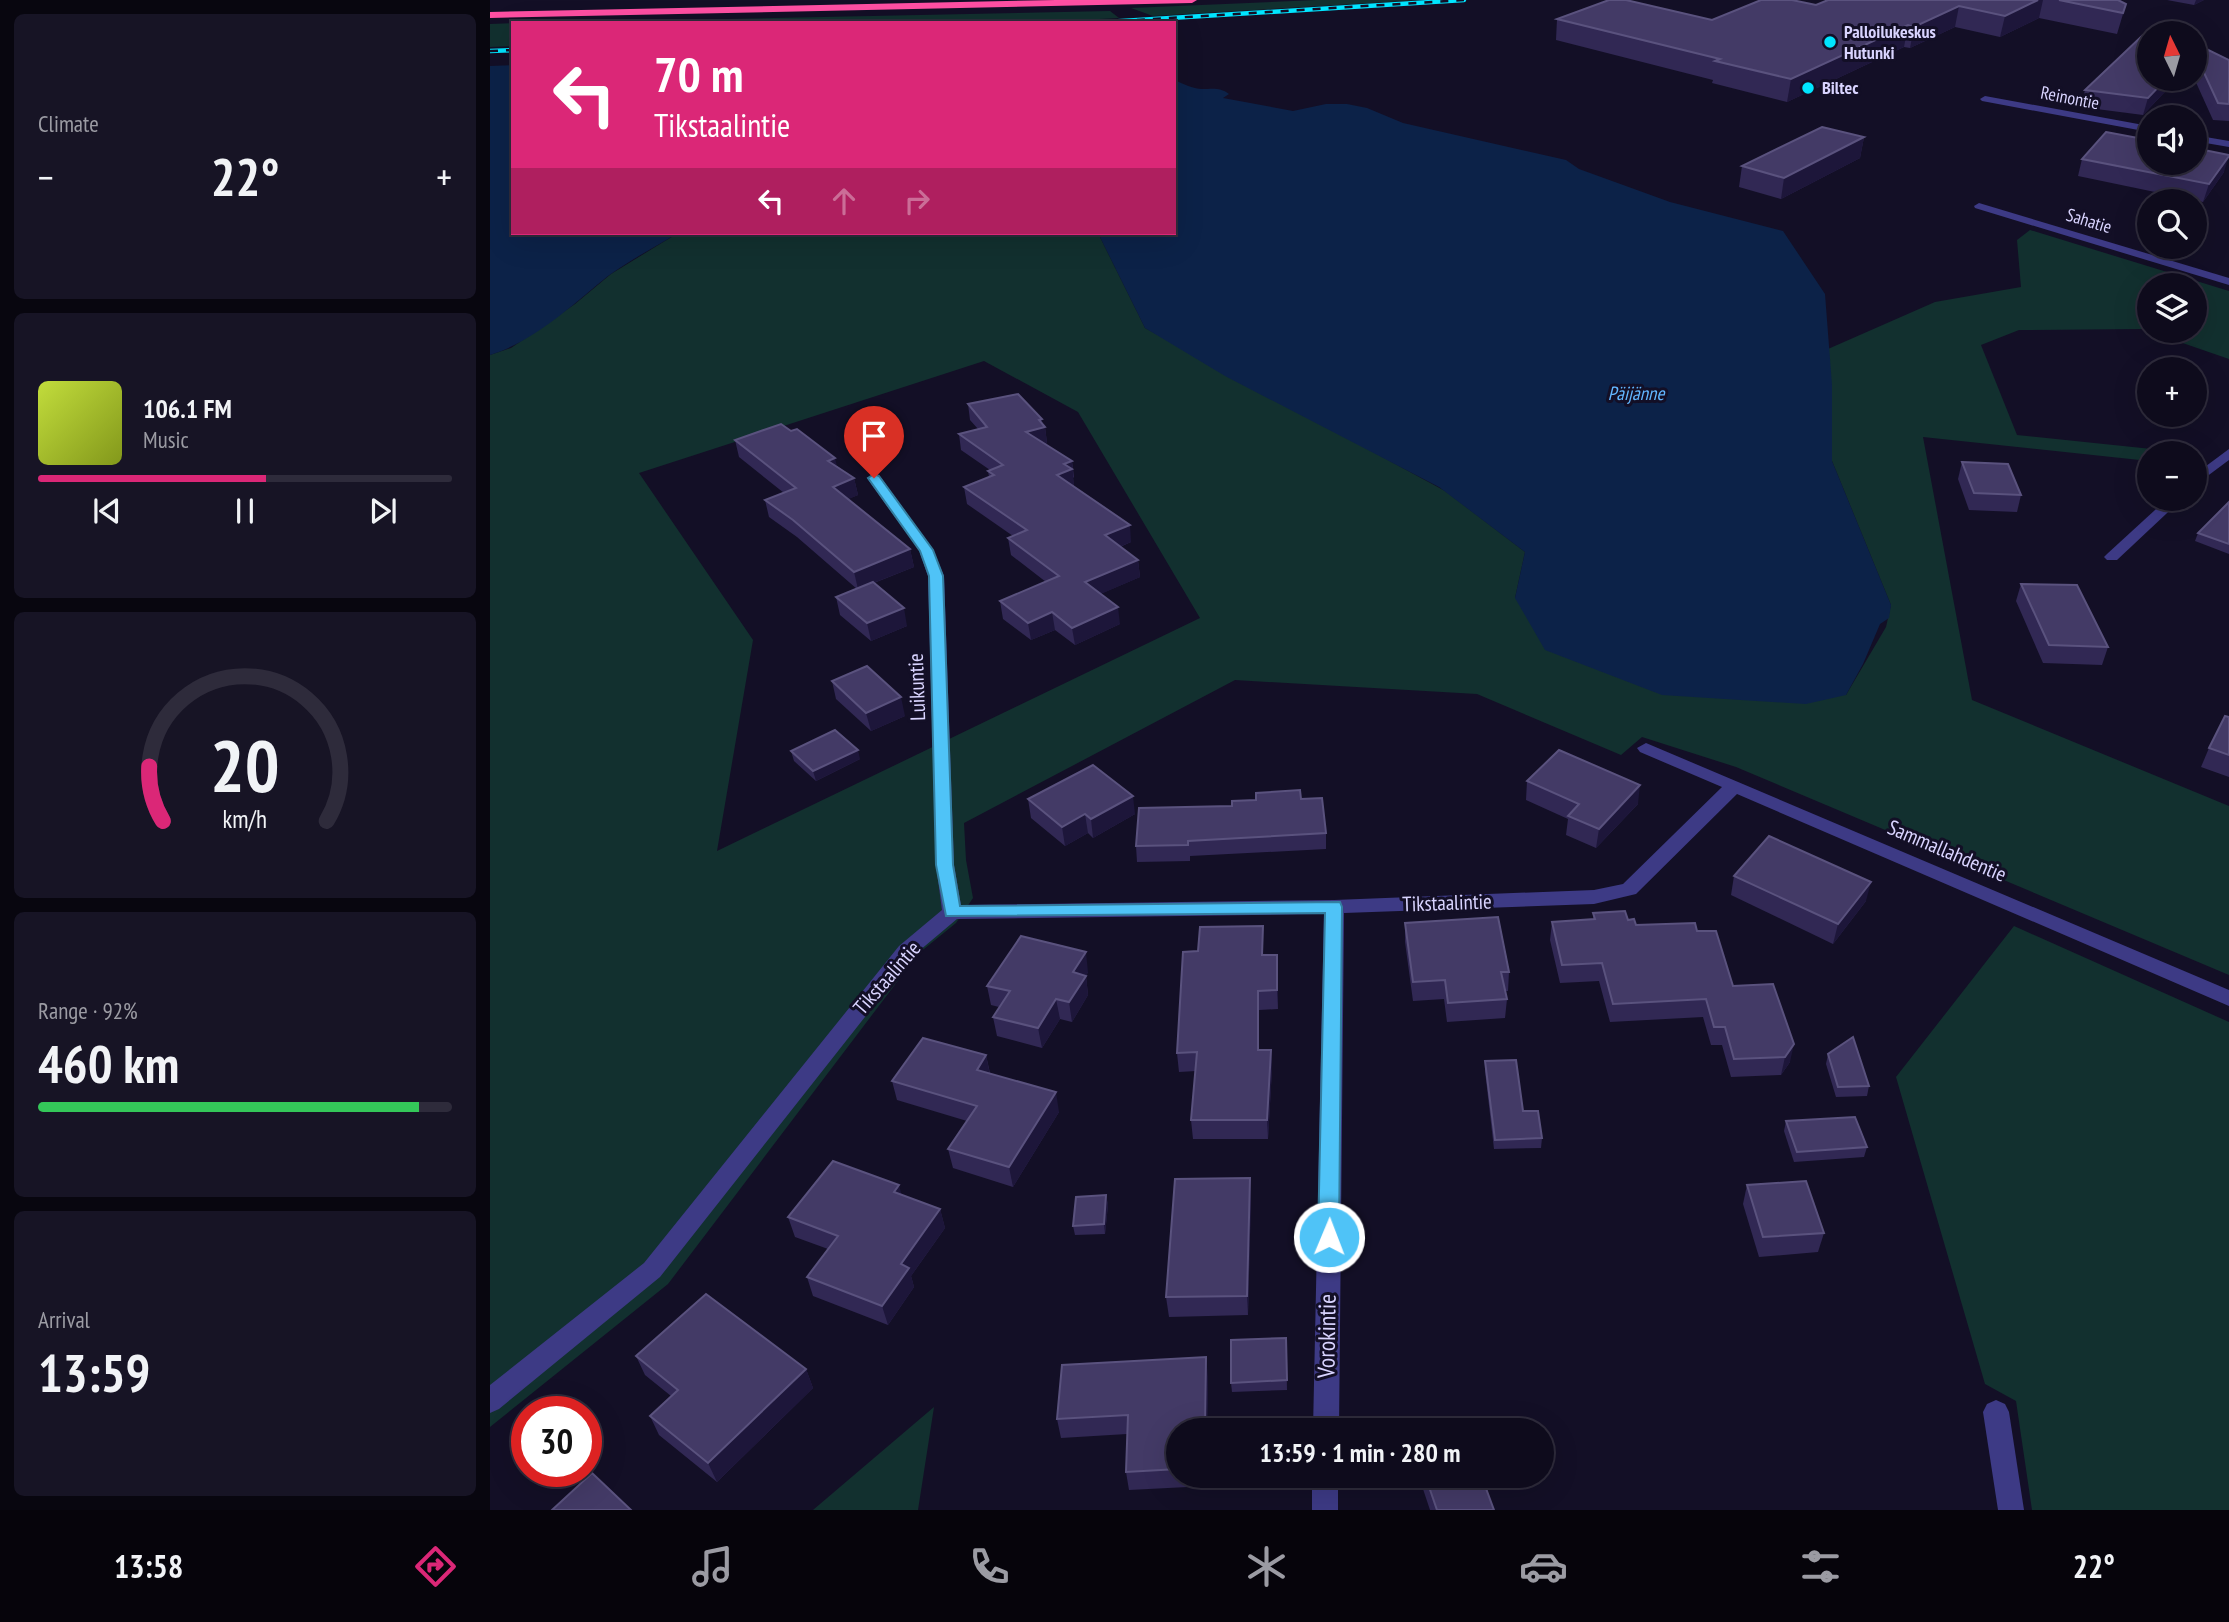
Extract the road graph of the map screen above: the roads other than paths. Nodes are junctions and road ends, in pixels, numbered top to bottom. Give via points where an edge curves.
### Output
1 (772, 0) edge
2 (1192, 0) edge
3 (490, 6) edge
4 (490, 15) edge
5 (1985, 99) dead end
6 (2137, 127) edge
7 (2207, 140) edge
8 (2229, 144) edge
9 (1979, 206) dead end
10 (2229, 282) edge
11 (2229, 453) edge
12 (2207, 471) edge
13 (874, 478) dead end
14 (2162, 511) edge
15 (2112, 557) dead end
16 (1646, 748) dead end
17 (1735, 785) junction
18 (1334, 907) junction
19 (952, 912) junction
20 (2229, 998) edge
21 (490, 1401) edge
22 (1996, 1412) dead end
23 (1326, 1418) edge
24 (1325, 1488) edge
25 (1325, 1510) edge
26 (2011, 1510) edge

1 - 3 highway
2 - 4 highway
5 - 6 street, Reinontie
7 - 8 street
9 - 10 street, Sahatie
11 - 12 street
13 - 19 street, Luikuntie via 926,550 936,576 945,865
14 - 15 street
16 - 17 street, Sammallahdentie
17 - 18 street, Tikstaalintie via 1629,889 1594,897
17 - 20 street, Sammallahdentie
18 - 19 street, Tikstaalintie
18 - 23 street, Vorokintie
19 - 21 street, Tikstaalintie via 906,951 652,1270
22 - 26 street
24 - 25 street

